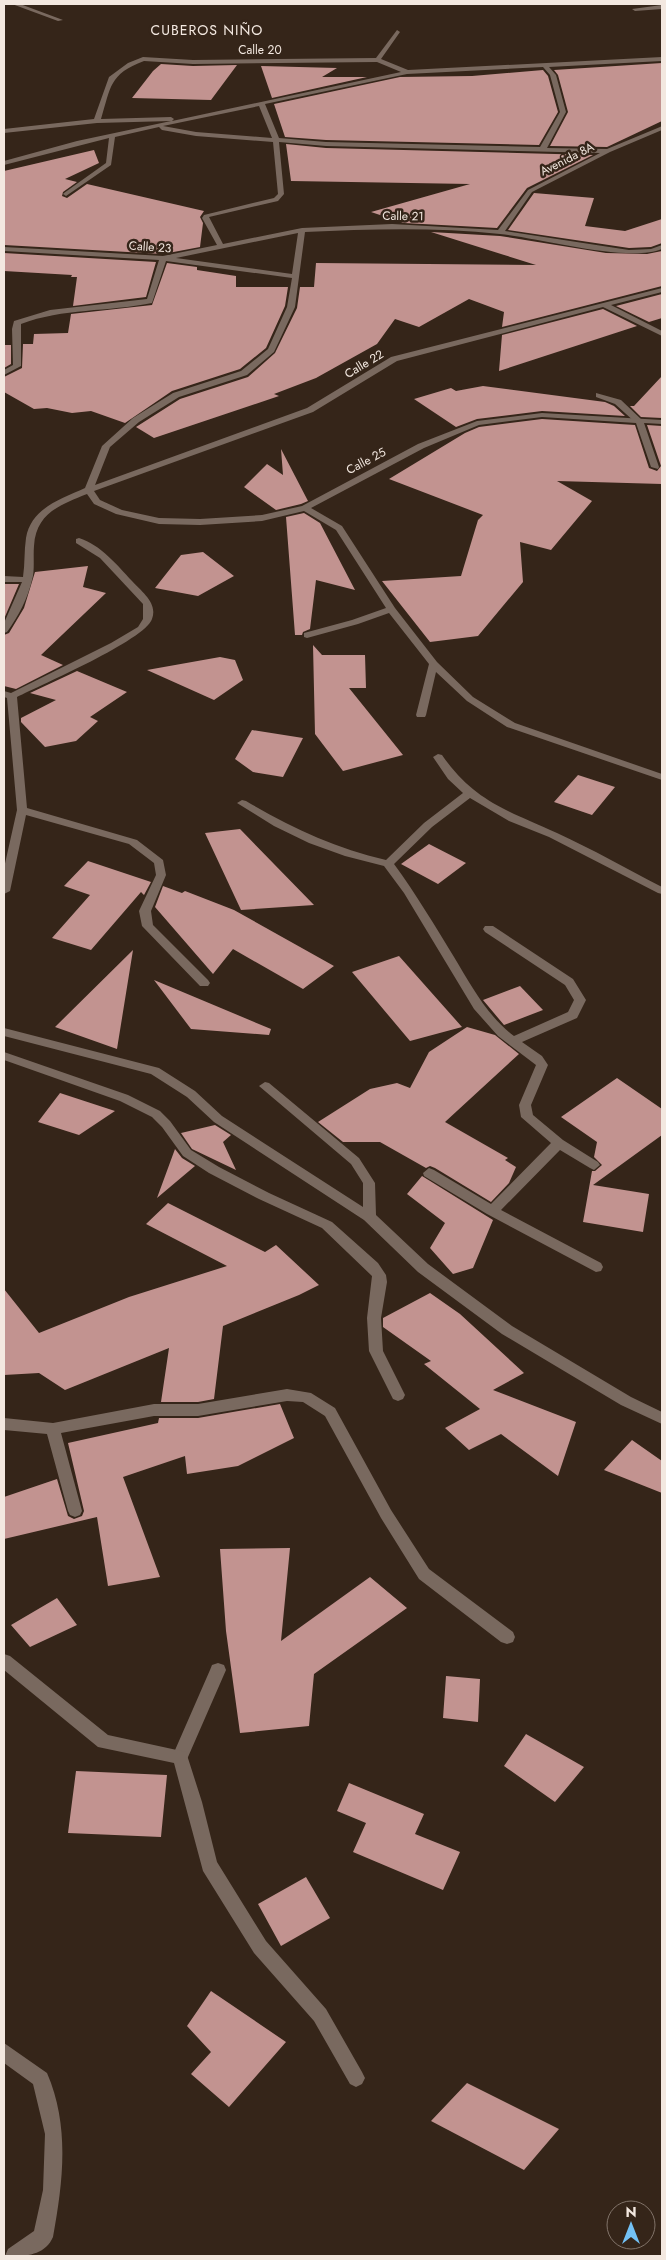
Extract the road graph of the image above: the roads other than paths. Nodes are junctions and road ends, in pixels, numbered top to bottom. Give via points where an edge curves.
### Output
1 (15, 4) edge
2 (662, 7) edge
3 (635, 9) dead end
4 (60, 20) dead end
5 (397, 32) dead end
6 (662, 59) edge
7 (378, 60) junction
8 (545, 65) junction
9 (407, 72) junction
10 (261, 102) junction
11 (189, 119) junction
12 (97, 121) junction
13 (156, 127) junction
14 (662, 128) edge
15 (4, 131) edge
16 (112, 136) junction
17 (276, 140) junction
18 (543, 148) junction
19 (608, 150) junction
20 (4, 162) edge
21 (66, 194) dead end
22 (302, 230) junction
23 (500, 232) junction
24 (221, 246) junction
25 (662, 247) edge
26 (4, 249) edge
27 (163, 258) junction
28 (294, 276) junction
29 (662, 290) edge
30 (604, 305) junction
31 (662, 334) edge
32 (4, 373) edge
33 (599, 395) dead end
34 (639, 421) junction
35 (662, 422) edge
36 (655, 467) dead end
37 (89, 490) junction
38 (305, 508) junction
39 (78, 541) dead end
40 (4, 578) edge
41 (28, 580) junction
42 (392, 609) junction
43 (4, 630) edge
44 (307, 635) dead end
45 (434, 664) junction
46 (8, 695) edge
47 (422, 715) dead end
48 (438, 757) dead end
49 (662, 777) edge
50 (469, 793) junction
51 (242, 803) dead end
52 (22, 810) junction
53 (388, 864) junction
54 (4, 890) edge
55 (662, 891) edge
56 (489, 929) dead end
57 (204, 984) dead end
58 (4, 1032) edge
59 (514, 1042) junction
60 (4, 1056) edge
61 (265, 1086) dead end
62 (559, 1143) junction
63 (594, 1165) dead end
64 (429, 1173) dead end
65 (492, 1211) junction
66 (368, 1216) junction
67 (596, 1267) dead end
68 (398, 1395) dead end
69 (662, 1418) edge
70 (4, 1424) edge
71 (53, 1428) junction
72 (75, 1511) dead end
73 (507, 1637) dead end
74 (4, 1661) edge
75 (218, 1670) dead end
76 (180, 1758) junction
77 (4, 2052) edge
78 (356, 2078) dead end
79 (15, 2256) edge

1 - 4 street
2 - 3 street
5 - 7 street
6 - 8 street
7 - 9 street
7 - 12 street, Calle 20 via 193,62 143,59 111,78
8 - 9 street
8 - 18 street via 553,75 563,112
9 - 10 street
10 - 11 street
10 - 17 street
11 - 12 street
11 - 13 street
12 - 15 street
13 - 16 street
13 - 17 street via 196,134
14 - 19 street, Avenida 8A
16 - 20 street
16 - 21 street via 109,164
17 - 18 street via 326,144
17 - 24 street via 279,198 206,216
18 - 19 street
19 - 23 street, Avenida 8A via 530,191
22 - 23 street, Calle 21 via 392,226
22 - 24 street, Calle 21
22 - 28 street
23 - 25 street, Calle 21 via 629,252
24 - 27 street, Calle 21
26 - 27 street, Calle 23
27 - 28 street, Calle 23
27 - 32 street via 149,301 35,315 18,323 17,366
28 - 37 street via 291,307 270,350 244,372 176,395 136,420 106,446
29 - 30 street, Calle 22
30 - 31 street
30 - 37 street, Calle 22 via 394,359 310,410
33 - 34 street via 618,402
34 - 35 street, Calle 25
34 - 36 street
34 - 38 street, Calle 25 via 542,415 477,423 421,446
37 - 38 street, Calle 25 via 97,502 119,512 159,521 262,518
37 - 41 street, Calle 22 via 38,518 30,532
38 - 42 street via 338,528
39 - 46 street via 103,556 148,603 148,619 141,629 114,645
40 - 41 street
41 - 43 street
42 - 44 street
42 - 45 street
45 - 47 street
45 - 49 street via 470,699 511,725
46 - 52 street
48 - 50 street
50 - 53 street via 428,825
50 - 55 street via 513,819 553,835
51 - 53 street via 311,840 350,856
52 - 54 street
52 - 57 street via 133,842 159,862 161,875 145,911 148,926
53 - 59 street via 409,892 478,1006
56 - 59 street via 570,982 580,1000 574,1015
58 - 66 street via 155,1072 191,1094 218,1120
59 - 62 street via 542,1065 525,1105 527,1117
60 - 68 street via 124,1098 156,1114 187,1153 264,1196 327,1225 379,1275 374,1318 376,1351
61 - 66 street via 355,1161 369,1183
62 - 63 street
62 - 65 street
64 - 65 street
65 - 67 street
66 - 69 street via 423,1268 507,1330 626,1401
70 - 71 street
71 - 72 street
71 - 73 street via 154,1410 198,1410 287,1395 306,1398 330,1412 386,1514 424,1574
74 - 76 street via 104,1742
75 - 76 street
76 - 78 street via 209,1866 260,1946 320,2015
77 - 79 street via 41,2079 54,2134 52,2190 43,2236

